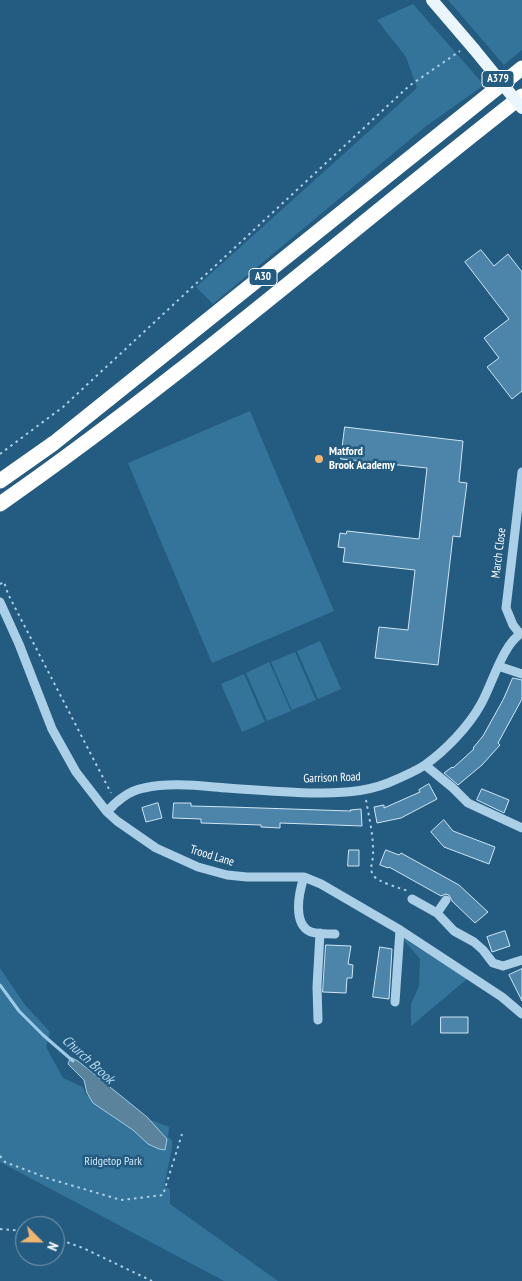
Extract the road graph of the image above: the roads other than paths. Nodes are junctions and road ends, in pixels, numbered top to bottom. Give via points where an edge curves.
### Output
1 (432, 0) edge
2 (522, 68) edge
3 (522, 96) edge
4 (522, 108) edge
5 (522, 472) edge
6 (0, 481) edge
7 (0, 504) edge
8 (0, 602) edge
9 (521, 633) edge
10 (498, 666) junction
11 (522, 674) edge
12 (425, 765) junction
13 (107, 812) junction
14 (522, 828) edge
15 (304, 877) junction
16 (412, 899) road end
17 (446, 900) dead end
18 (437, 913) junction
19 (400, 930) junction
20 (320, 933) junction
21 (335, 934) dead end
22 (522, 960) edge
23 (395, 1002) dead end
24 (522, 1014) edge
25 (318, 1020) dead end

1 - 4 main road, A379, bridge
2 - 6 highway, A30 via 54,443
3 - 7 highway, A30 via 178,372
5 - 9 street, March Close via 506,608 508,618
8 - 13 street, Trood Lane via 52,729 76,772
9 - 10 street, Garrison Road
10 - 11 street
10 - 12 street, Garrison Road via 481,705 446,747
12 - 13 street, Garrison Road via 364,790 316,793 186,785 142,788 116,802
12 - 14 street via 468,803
13 - 15 street, Trood Lane via 156,848 198,867 247,877
15 - 19 street, Trood Lane
15 - 20 street via 298,900 300,918 304,927
16 - 18 street
17 - 18 street
18 - 22 street via 454,931 483,950 493,963 503,966
19 - 23 street
19 - 24 street, Trood Lane via 486,986
20 - 21 street
20 - 25 street

